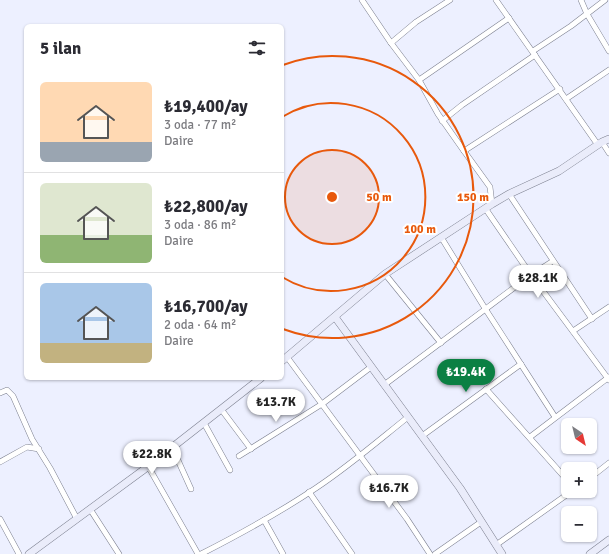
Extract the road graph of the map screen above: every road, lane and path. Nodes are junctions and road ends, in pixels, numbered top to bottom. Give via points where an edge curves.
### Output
1 (362, 0) edge
2 (450, 0) edge
3 (496, 0) edge
4 (581, 0) edge
5 (605, 0) edge
6 (587, 14) junction
7 (509, 18) junction
8 (391, 43) junction
9 (609, 51) edge
10 (534, 53) junction
11 (609, 70) edge
12 (419, 80) junction
13 (560, 89) junction
14 (566, 99) junction
15 (442, 121) junction
16 (609, 139) edge
17 (600, 143) junction
18 (464, 151) junction
19 (609, 153) edge
20 (509, 194) junction
21 (492, 204) junction
22 (485, 208) junction
23 (441, 237) junction
24 (553, 260) junction
25 (385, 274) junction
26 (531, 275) junction
27 (609, 307) edge
28 (486, 310) junction
29 (335, 317) junction
30 (592, 319) junction
31 (573, 331) junction
32 (441, 343) junction
33 (284, 359) edge
34 (521, 364) junction
35 (371, 367) junction
36 (609, 378) edge
37 (258, 380) edge
38 (384, 385) junction
39 (486, 389) junction
40 (0, 393) edge
41 (322, 404) junction
42 (222, 409) junction
43 (408, 417) junction
44 (555, 417) junction
45 (204, 423) junction
46 (422, 436) junction
47 (530, 437) junction
48 (172, 447) junction
49 (39, 449) junction
50 (252, 449) junction
51 (361, 455) junction
52 (239, 456) dead end
53 (0, 462) edge
54 (609, 463) edge
55 (148, 466) junction
56 (230, 470) dead end
57 (597, 472) edge
58 (561, 473) edge
59 (191, 489) dead end
60 (309, 492) junction
61 (562, 498) edge
62 (90, 509) junction
63 (77, 519) junction
64 (0, 520) edge
65 (264, 520) junction
66 (481, 522) junction
67 (609, 540) edge
68 (496, 545) junction
69 (19, 554) edge
70 (29, 554) edge
71 (119, 554) edge
72 (200, 554) edge
73 (283, 554) edge
74 (352, 554) edge
75 (430, 554) edge
76 (435, 554) edge
77 (502, 554) edge
78 (590, 554) edge

1 - 8 street
2 - 8 street via 416,22
3 - 7 street
4 - 6 street
5 - 6 street
6 - 9 street
6 - 10 street
7 - 10 street
7 - 12 street
8 - 12 street
10 - 13 street
10 - 15 street
11 - 14 street
12 - 15 street
13 - 14 street
13 - 18 street
14 - 17 street
15 - 18 street
16 - 17 street
17 - 19 street
17 - 20 street via 559,171
18 - 21 street via 490,187
20 - 21 street
20 - 24 street
21 - 22 street
22 - 23 street
22 - 26 street
23 - 25 street
23 - 28 street
24 - 26 street
24 - 30 street
25 - 29 street
25 - 32 street
26 - 28 street
26 - 31 street
27 - 30 street
28 - 32 street
28 - 34 street
29 - 33 street
29 - 35 street
30 - 31 street
31 - 36 street
32 - 38 street
33 - 41 street
34 - 39 street
34 - 44 street
35 - 38 street
35 - 41 street
36 - 44 street
37 - 42 street
38 - 43 street
39 - 46 street
39 - 47 street
40 - 49 street via 7,390 10,392
41 - 50 street
41 - 51 street
42 - 45 street
42 - 50 street
43 - 46 street
43 - 51 street
44 - 47 street
45 - 48 street
45 - 56 street
46 - 66 street
47 - 58 street
48 - 55 street
48 - 59 street
49 - 53 street via 27,447
49 - 63 street
50 - 52 street
51 - 60 street
51 - 75 street
54 - 57 street
55 - 62 street
55 - 72 street
60 - 65 street
60 - 74 street
61 - 68 street
62 - 63 street
62 - 71 street
63 - 70 street
64 - 69 street
65 - 72 street
65 - 73 street
66 - 68 street
66 - 76 street
67 - 78 street
68 - 77 street

